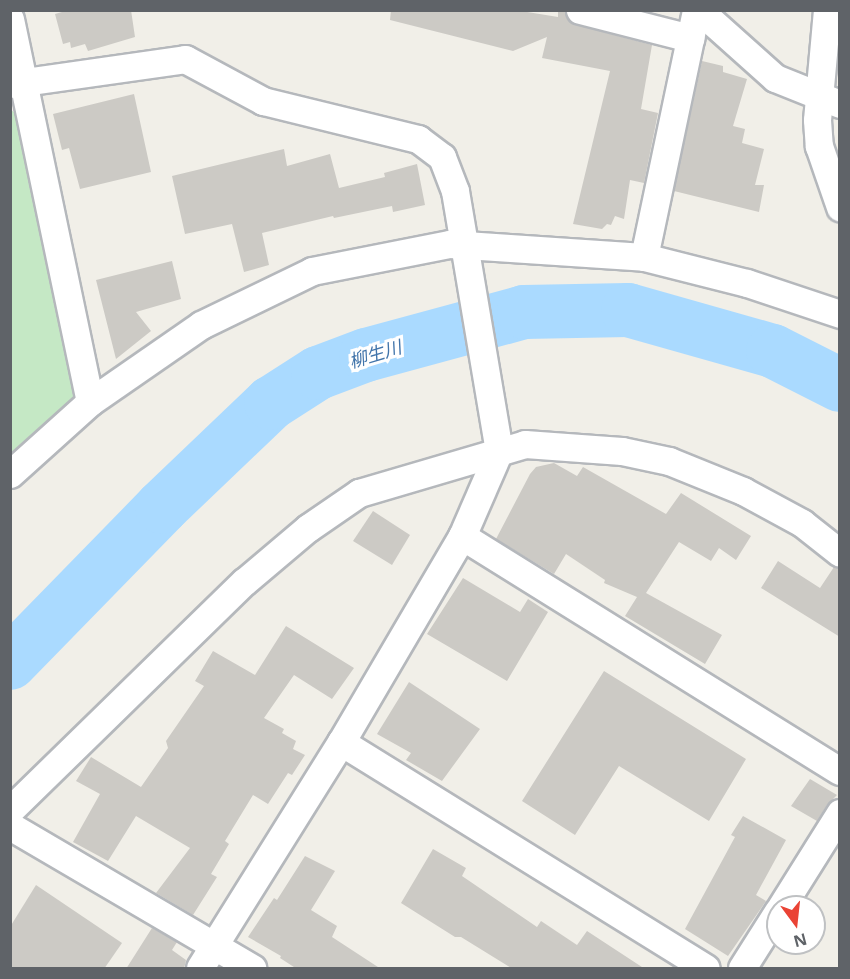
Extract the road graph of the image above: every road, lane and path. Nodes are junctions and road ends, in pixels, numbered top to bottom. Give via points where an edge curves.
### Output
1 (580, 10) edge
2 (697, 10) edge
3 (827, 10) edge
4 (10, 20) edge
5 (690, 39) junction
6 (18, 83) edge
7 (829, 100) edge
8 (840, 207) edge
9 (466, 245) junction
10 (644, 257) junction
11 (840, 314) edge
12 (90, 402) junction
13 (499, 451) junction
14 (10, 474) edge
15 (462, 536) junction
16 (840, 553) edge
17 (341, 742) junction
18 (840, 771) edge
19 (10, 810) edge
20 (840, 813) edge
21 (10, 826) edge
22 (789, 895) edge
23 (766, 930) edge
24 (214, 946) junction
25 (200, 969) edge
26 (252, 969) edge
27 (706, 969) edge
28 (742, 969) edge

1 - 5 street
2 - 5 street
2 - 7 street via 775,78
3 - 7 street
4 - 6 street
5 - 10 street
6 - 9 street via 185,60 263,101 418,139 442,157 455,191
6 - 12 street
7 - 8 street via 819,146
9 - 10 street
9 - 12 street via 450,244 312,271 201,325
9 - 13 street
10 - 11 street via 747,283
12 - 14 street
13 - 15 street
13 - 16 street via 525,444 564,446 622,451 669,461 743,491 802,523
13 - 19 street via 359,493 340,504 244,582
15 - 17 street
15 - 18 street
17 - 24 street
17 - 27 street
20 - 22 street
21 - 24 street
23 - 28 street
24 - 25 street
24 - 26 street

